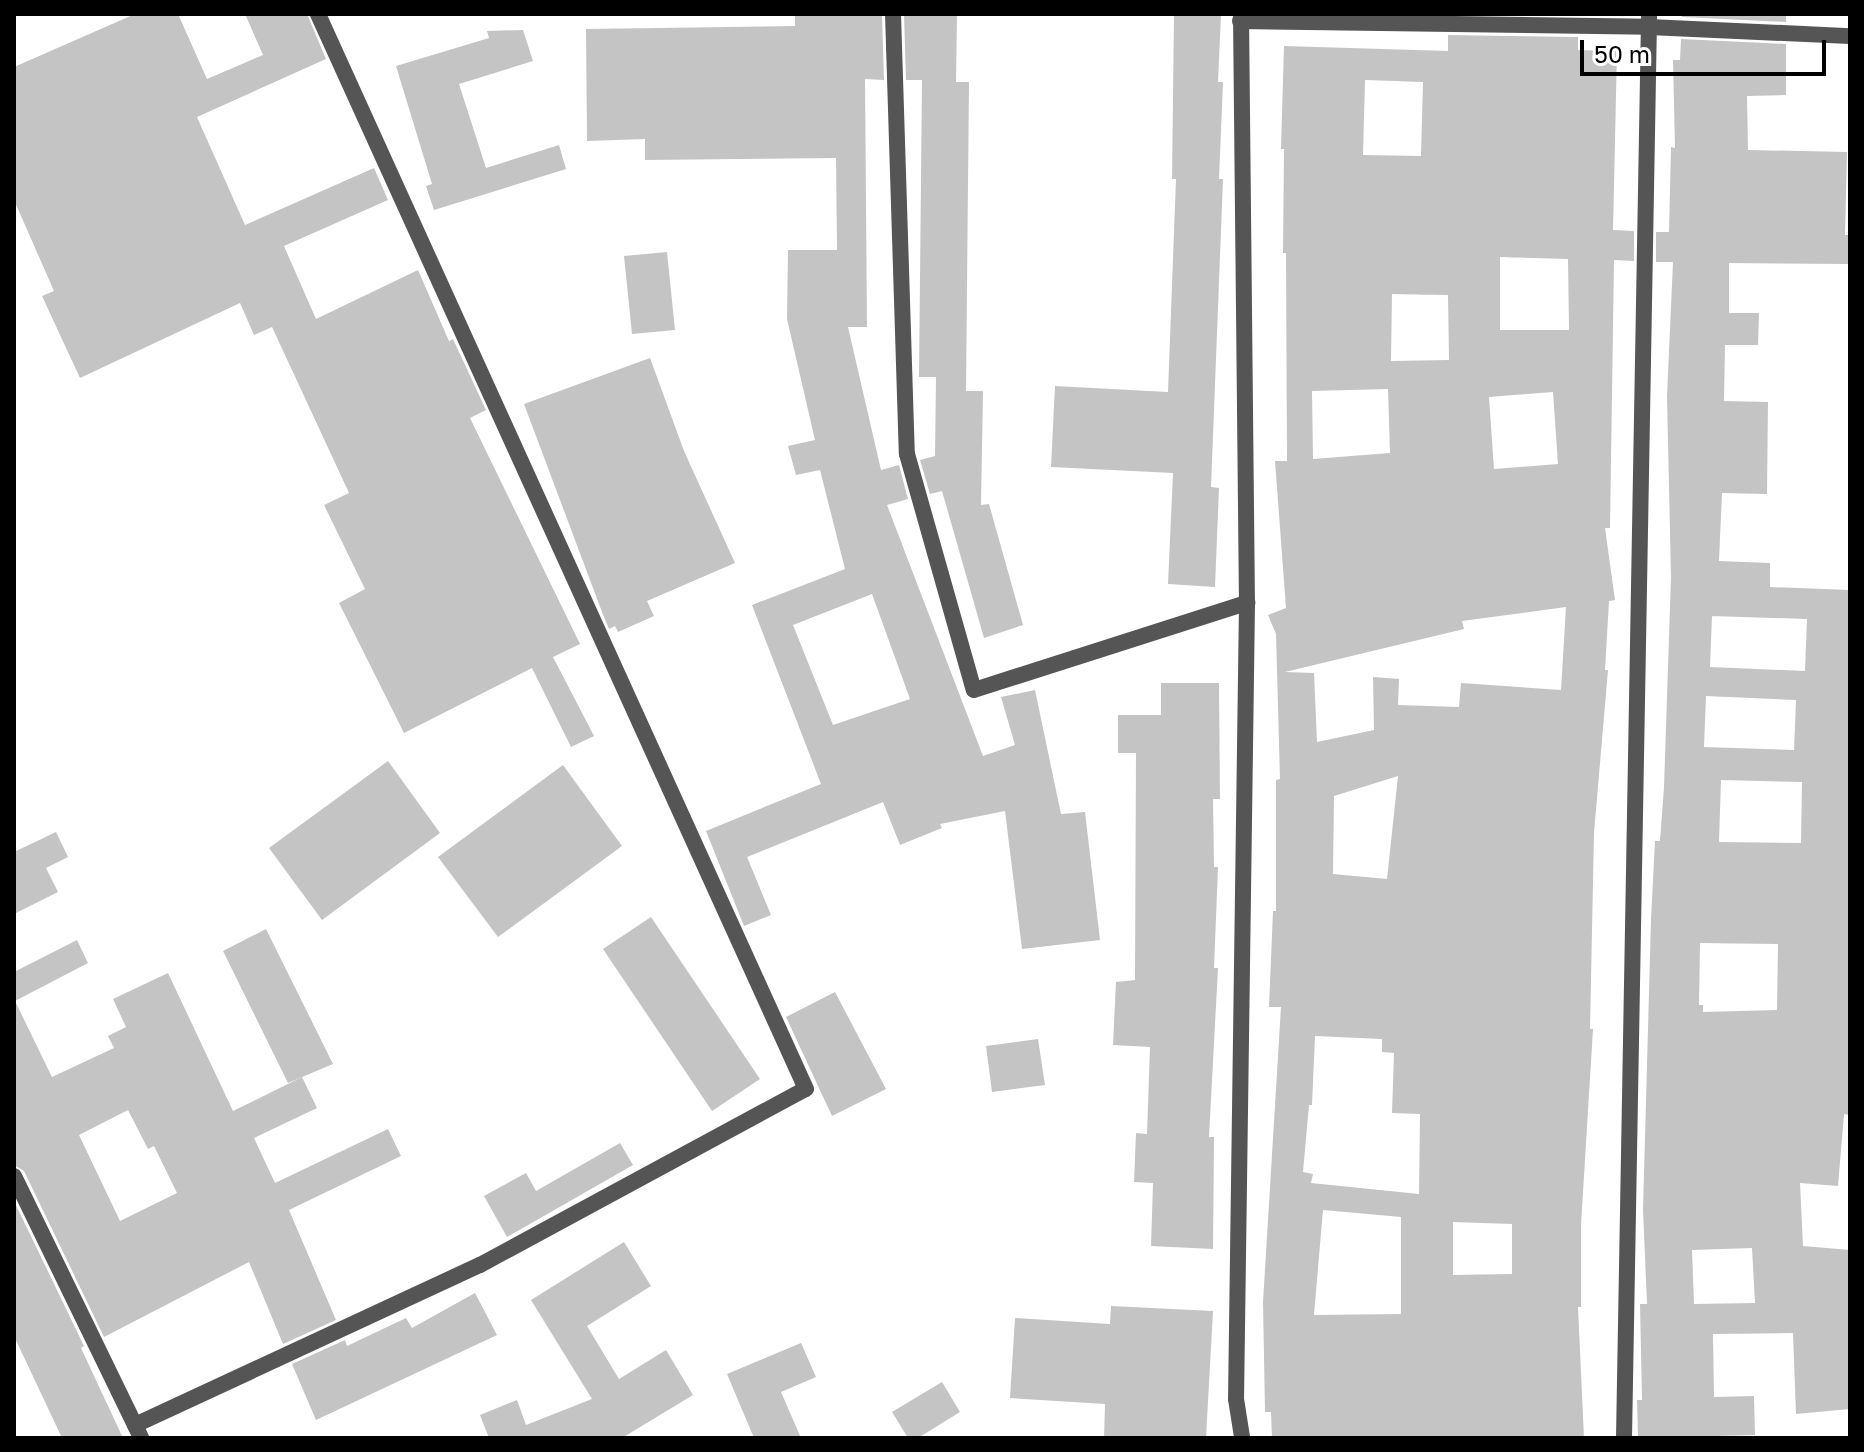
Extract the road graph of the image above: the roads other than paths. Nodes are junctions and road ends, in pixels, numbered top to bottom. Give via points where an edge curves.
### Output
1 (318, 14) edge
2 (893, 14) edge
3 (1241, 18) edge
4 (1649, 20) edge
5 (1850, 36) edge
6 (1247, 603) junction
7 (14, 1176) edge
8 (138, 1431) edge
9 (1242, 1438) edge
10 (1624, 1438) edge

1 - 8 street via 806,1089 480,1265
2 - 6 street via 907,454 974,690
3 - 4 street
3 - 6 street
4 - 5 street
4 - 10 street
6 - 9 street via 1236,1399
7 - 8 street

